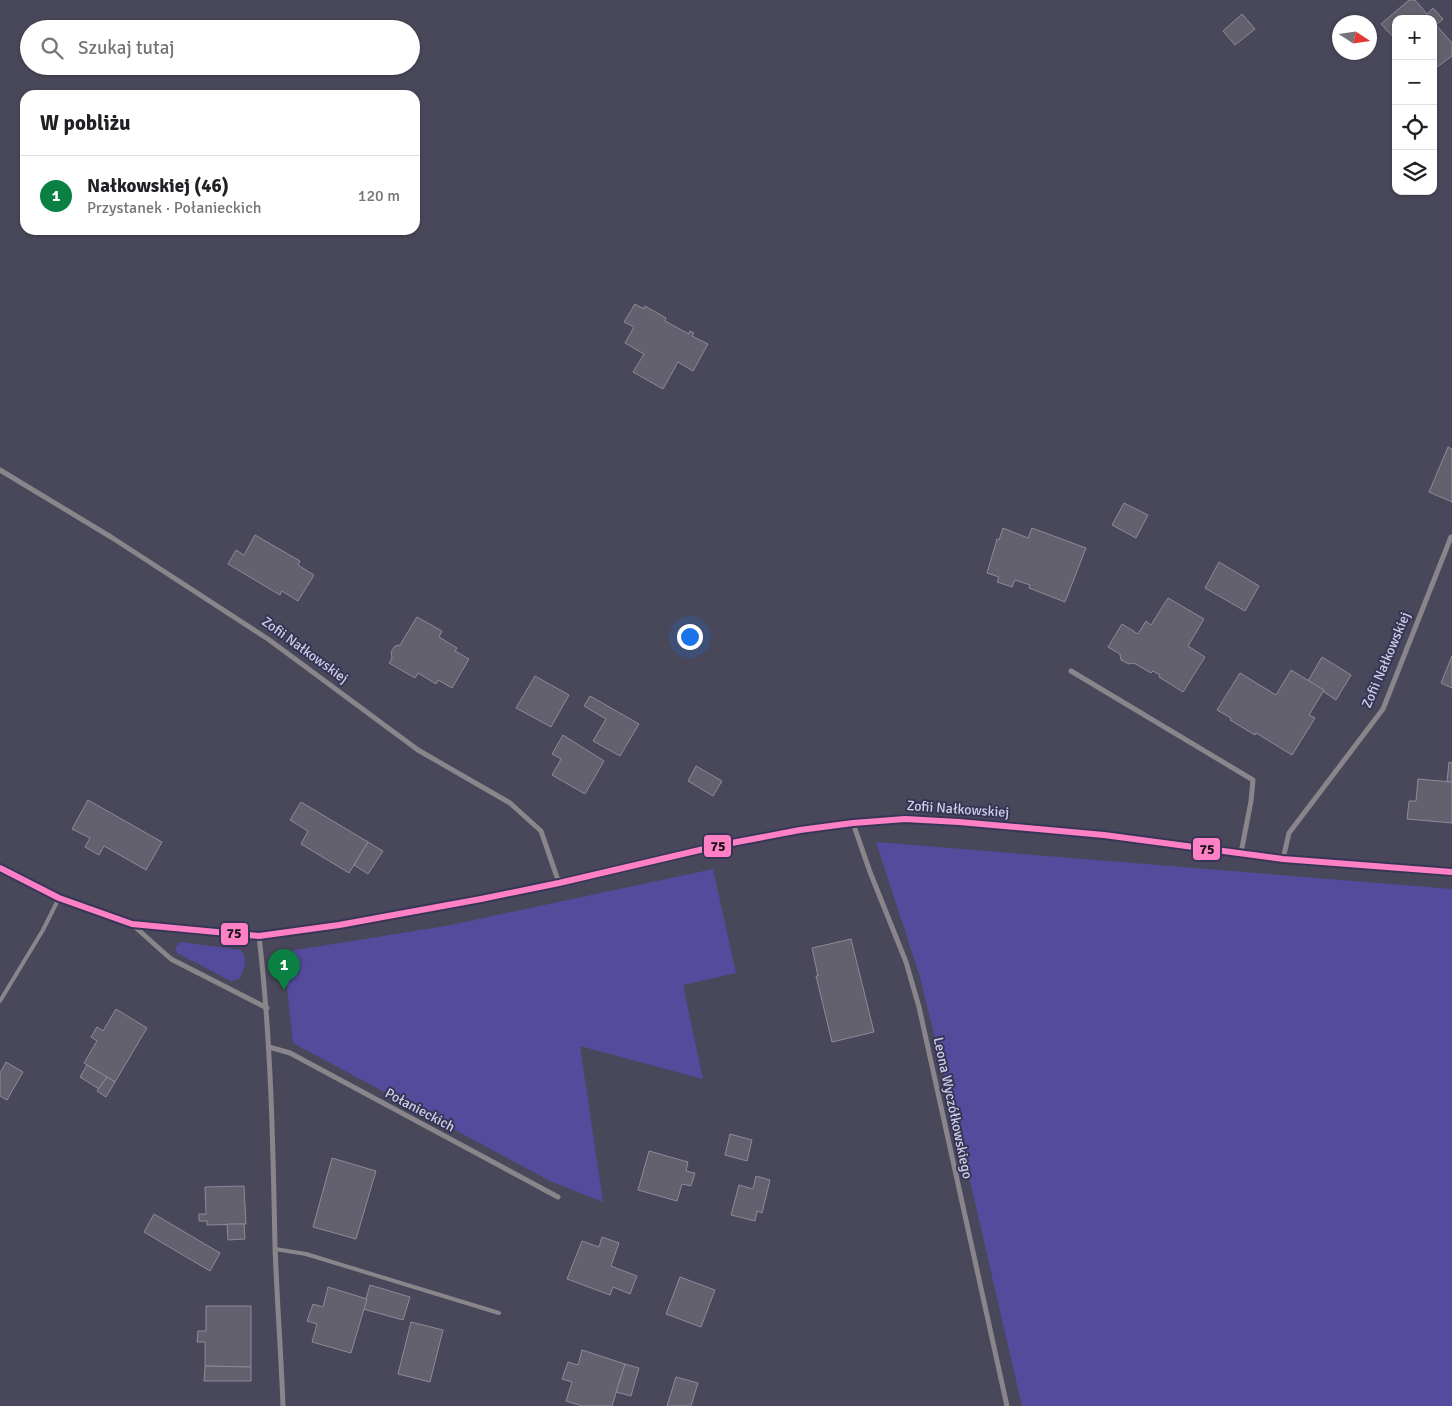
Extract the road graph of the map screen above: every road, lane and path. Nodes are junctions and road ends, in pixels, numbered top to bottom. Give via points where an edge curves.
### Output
1 (0, 470) edge
2 (1451, 537) edge
3 (1070, 671) dead end
4 (853, 823) junction
5 (1241, 853) junction
6 (1283, 859) junction
7 (0, 868) edge
8 (1452, 872) edge
9 (559, 883) junction
10 (59, 898) junction
11 (132, 924) junction
12 (259, 936) junction
13 (0, 1001) edge
14 (267, 1008) junction
15 (269, 1047) junction
16 (558, 1197) dead end
17 (276, 1249) junction
18 (499, 1313) dead end
19 (284, 1406) edge
20 (1007, 1406) edge

1 - 9 street, Zofii Nałkowskiej via 111,537 268,639 418,750 510,802 541,831
2 - 6 street, Zofii Nałkowskiej via 1383,709 1289,833
3 - 5 street via 1253,780
4 - 5 street, Zofii Nałkowskiej via 905,819 959,822 1104,835
4 - 9 street, Zofii Nałkowskiej via 721,845
4 - 20 street, Leona Wyczółkowskiego via 906,962 919,1007
5 - 6 street, Zofii Nałkowskiej
6 - 8 street, Zofii Nałkowskiej
7 - 10 street, Zofii Nałkowskiej
9 - 12 street, Zofii Nałkowskiej via 339,925
10 - 11 street, Zofii Nałkowskiej
10 - 13 lane
11 - 12 street, Zofii Nałkowskiej
11 - 14 street, Zofii Nałkowskiej via 171,959
12 - 14 street
14 - 15 street
15 - 16 street, Połanieckich via 290,1053
15 - 17 street
17 - 18 lane via 306,1254
17 - 19 street

